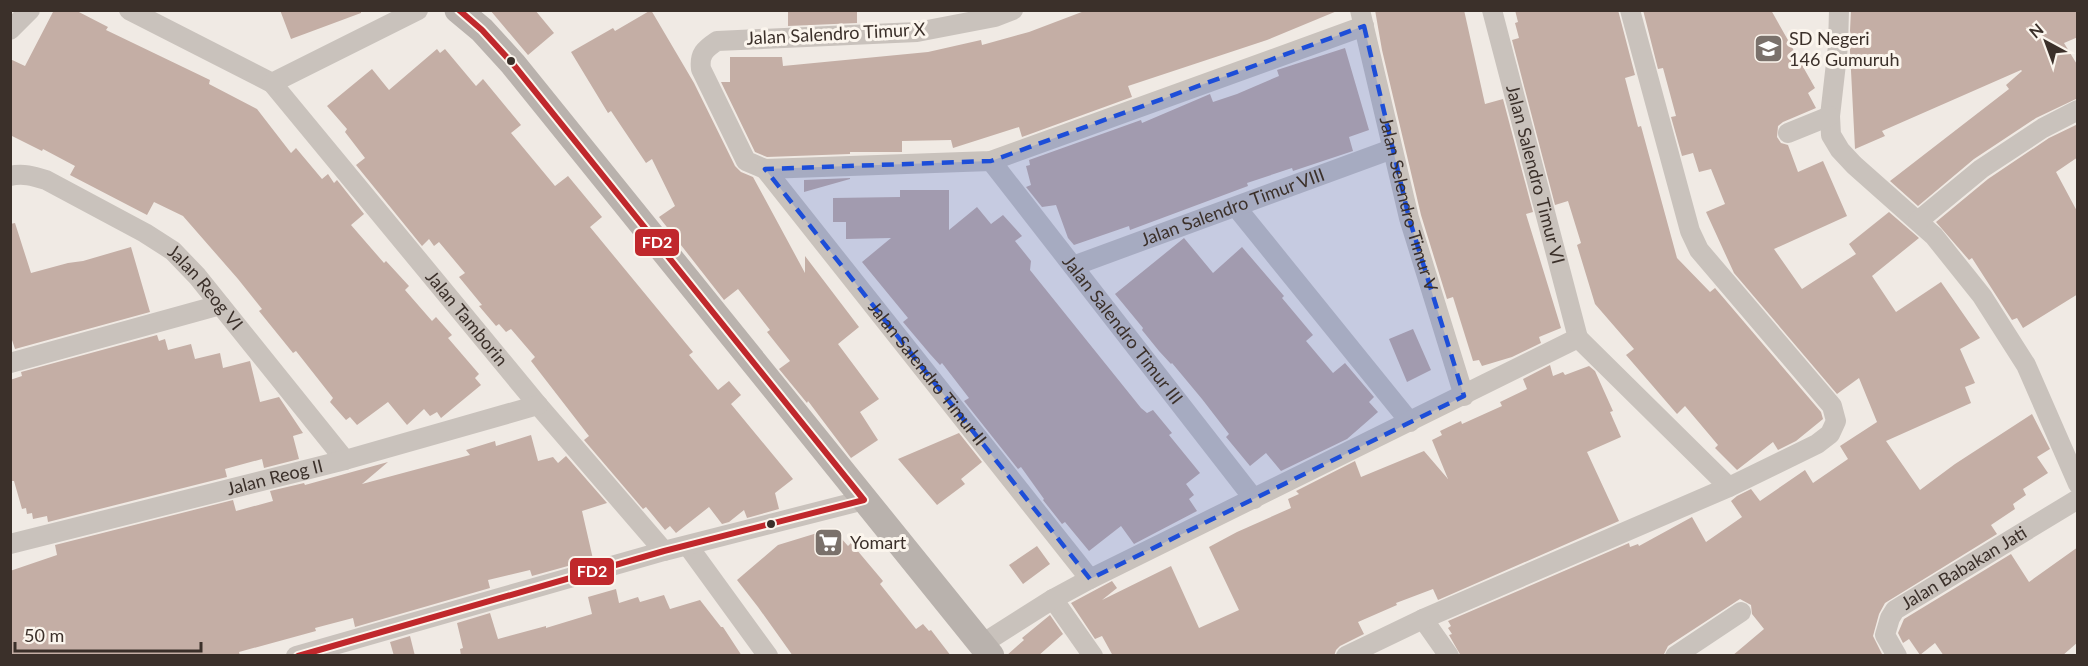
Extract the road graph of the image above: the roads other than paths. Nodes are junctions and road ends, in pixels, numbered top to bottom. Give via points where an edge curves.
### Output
1 (30, 10) edge
2 (129, 10) edge
3 (418, 10) edge
4 (458, 10) edge
5 (1013, 10) edge
6 (1492, 10) edge
7 (1630, 10) edge
8 (1839, 10) edge
9 (1362, 18) edge
10 (10, 30) edge
11 (700, 58) joint
12 (272, 83) junction
13 (2078, 110) edge
14 (1830, 116) junction
15 (1788, 133) dead end
16 (1392, 149) junction
17 (991, 161) junction
18 (765, 169) junction
19 (13, 173) edge
20 (1236, 207) junction
21 (1918, 222) junction
22 (1073, 266) junction
23 (220, 305) junction
24 (1578, 338) junction
25 (10, 363) edge
26 (1464, 396) junction
27 (538, 405) junction
28 (1410, 422) junction
29 (345, 460) junction
30 (2078, 484) edge
31 (1729, 487) junction
32 (1254, 499) junction
33 (2078, 499) edge
34 (864, 500) junction
35 (10, 544) edge
36 (688, 546) junction
37 (664, 551) junction
38 (1090, 579) junction
39 (1053, 599) junction
40 (1741, 612) dead end
41 (1423, 619) junction
42 (986, 650) edge
43 (296, 656) edge
44 (768, 656) edge
45 (1093, 656) edge
46 (1346, 656) edge
47 (1449, 656) edge
48 (1675, 656) edge
49 (1897, 656) edge

1 - 10 street
2 - 12 street
3 - 12 street
4 - 34 street via 513,64
5 - 11 street, Jalan Salendro Timur X via 917,32 717,41
6 - 24 street, Jalan Salendro Timur VI
7 - 31 street via 1690,231 1699,250 1832,406 1836,421 1830,434 1817,444
8 - 14 street
9 - 16 street, Jalan Selendro Timur V
9 - 17 street
11 - 18 street, Jalan Salendro Timur II via 703,76 746,161
12 - 27 street, Jalan Tamborin
13 - 21 street via 1981,169
14 - 15 street
14 - 21 street via 1832,135 1840,150
16 - 20 street, Jalan Salendro Timur VIII
16 - 26 street, Jalan Selendro Timur V
17 - 18 street
17 - 22 street, Jalan Salendro Timur III
18 - 38 street, Jalan Salendro Timur II
19 - 23 street, Jalan Reog VI via 46,180 145,233 173,251
20 - 22 street, Jalan Salendro Timur VIII
20 - 28 street
21 - 30 street via 1982,296 2026,365
22 - 32 street, Jalan Salendro Timur III
23 - 25 street
23 - 29 street, Jalan Reog VI
24 - 26 street
24 - 31 street
26 - 28 street
27 - 29 street, Jalan Reog II
27 - 37 street, Jalan Tamborin
28 - 32 street
29 - 35 street, Jalan Reog II
31 - 41 street
32 - 38 street
33 - 49 street, Jalan Babakan Jati via 1895,609 1885,635
34 - 36 street
34 - 42 street
36 - 37 street
36 - 44 street
37 - 43 street
38 - 39 street
39 - 42 street
39 - 45 street
40 - 48 street
41 - 46 street
41 - 47 street

